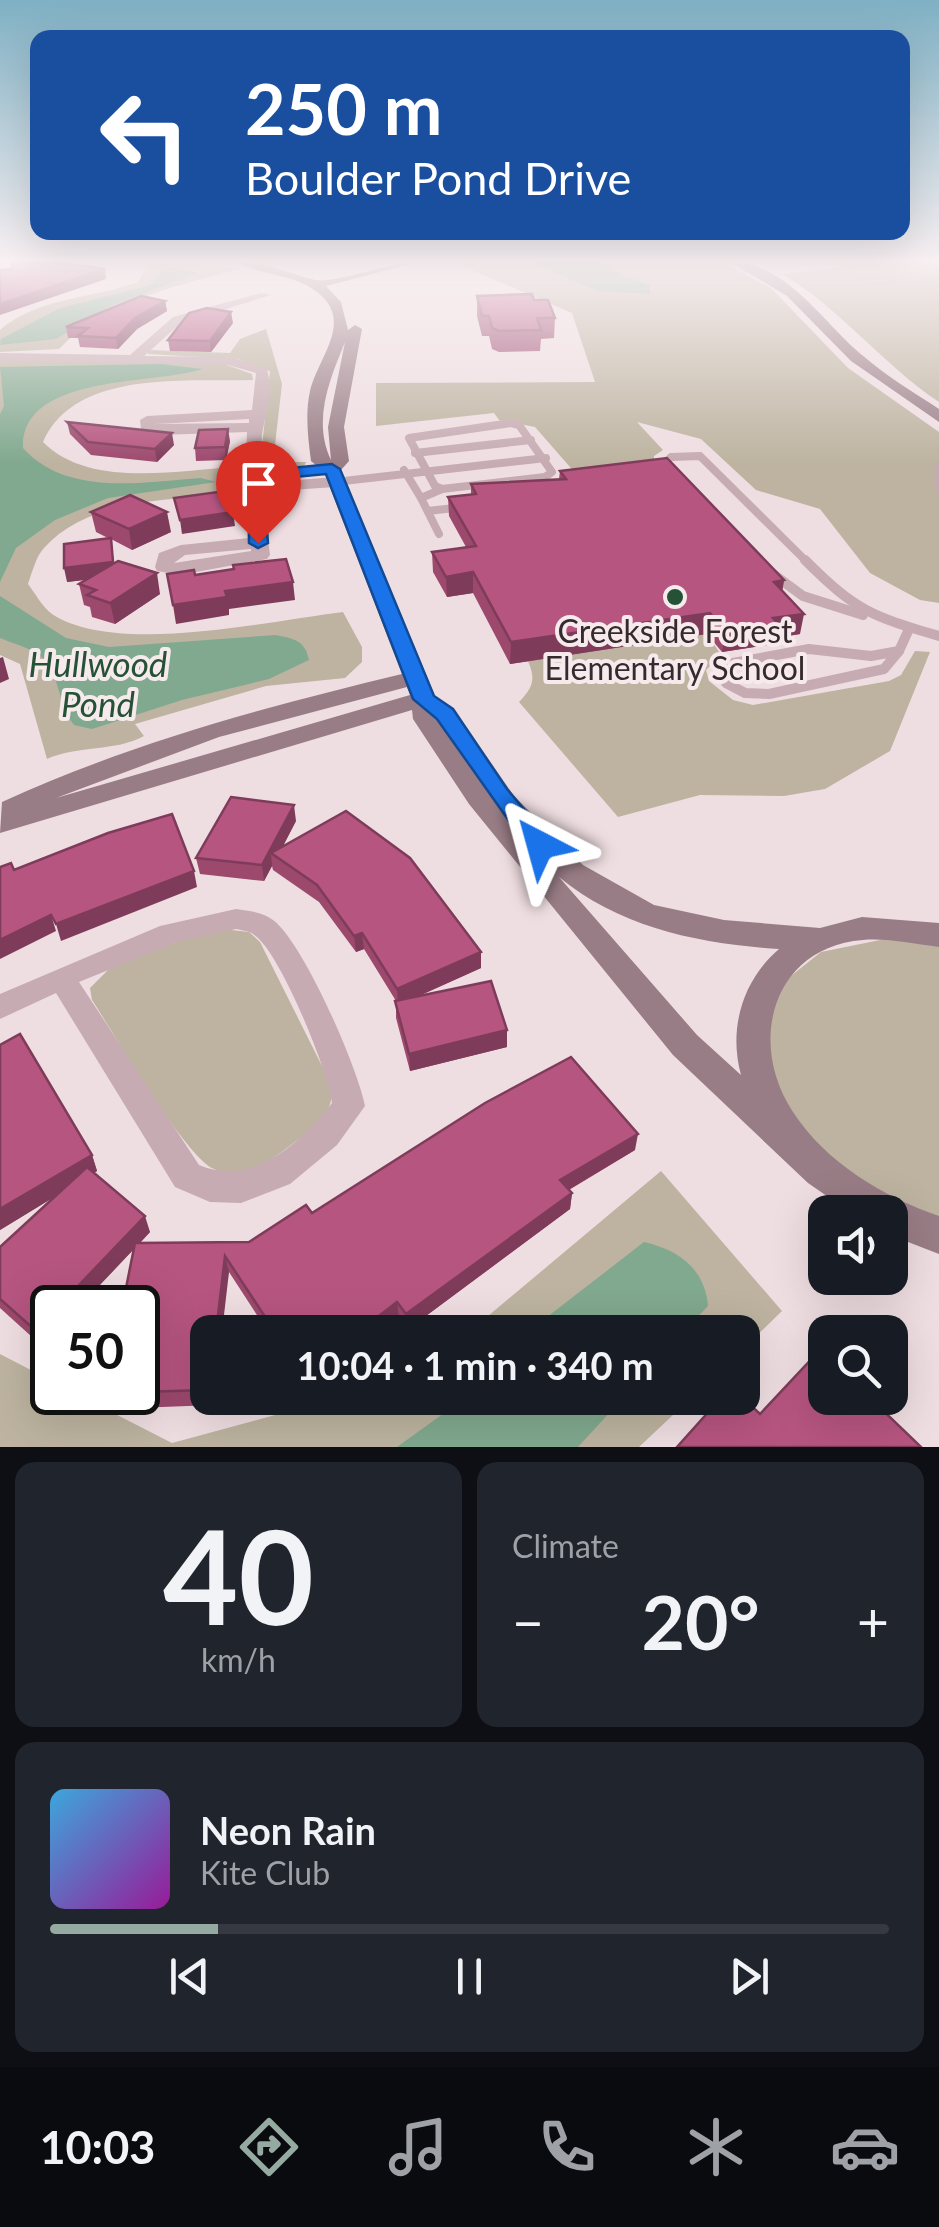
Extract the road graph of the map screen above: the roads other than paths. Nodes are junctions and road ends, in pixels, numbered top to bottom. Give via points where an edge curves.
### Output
1 (166, 330) edge
2 (353, 330) edge
3 (827, 330) edge
4 (0, 357) edge
5 (135, 357) junction
6 (939, 417) edge
7 (257, 421) junction
8 (531, 440) junction
9 (416, 455) junction
10 (546, 458) junction
11 (939, 468) edge
12 (402, 472) junction
13 (428, 473) junction
14 (333, 475) junction
15 (254, 482) junction
16 (683, 482) edge
17 (442, 488) junction
18 (939, 489) edge
19 (422, 498) junction
20 (462, 506) edge
21 (428, 511) junction
22 (439, 534) dead end
23 (260, 549) dead end
24 (765, 566) edge
25 (871, 616) junction
26 (909, 629) junction
27 (939, 636) edge
28 (900, 651) junction
29 (420, 689) junction
30 (0, 814) edge
31 (0, 824) edge
32 (939, 925) edge
33 (904, 930) junction
34 (939, 935) edge
35 (821, 940) junction
36 (62, 979) junction
37 (0, 1007) edge
38 (808, 1160) junction
39 (855, 1195) edge
40 (908, 1226) edge
41 (939, 1248) edge

1 - 5 street
2 - 14 main road
3 - 6 main road
4 - 5 street
5 - 7 street via 249,365 266,380
7 - 7 street via 163,417 146,426 159,430
7 - 15 street
8 - 9 lane
8 - 9 lane via 511,423 417,434 408,438
8 - 10 lane
9 - 12 lane
9 - 13 lane
10 - 13 lane
10 - 17 lane via 552,466 545,477
11 - 18 lane
12 - 13 lane
12 - 14 lane
12 - 19 lane
13 - 17 lane
14 - 15 street
14 - 29 main road
15 - 23 street
16 - 25 lane via 666,462 694,453 842,597
17 - 19 lane
19 - 21 lane
20 - 21 lane
21 - 22 lane
24 - 25 lane via 788,590
25 - 26 lane
26 - 27 lane
26 - 28 lane
28 - 28 lane via 884,669 769,694 726,684 724,671 733,663 809,649 871,656
29 - 30 main road via 175,742
29 - 31 main road
29 - 35 main road via 540,845 598,892 654,918 708,932
29 - 38 main road via 425,719 479,798 590,936 685,1045
32 - 33 main road
33 - 34 main road
33 - 35 main road via 860,930
35 - 38 main road via 773,973 750,1024 760,1089
36 - 36 street via 187,1176 220,1190 260,1184 332,1132 349,1106 345,1072 274,937 260,924 240,916 209,919
36 - 37 street
38 - 39 main road
40 - 41 main road

